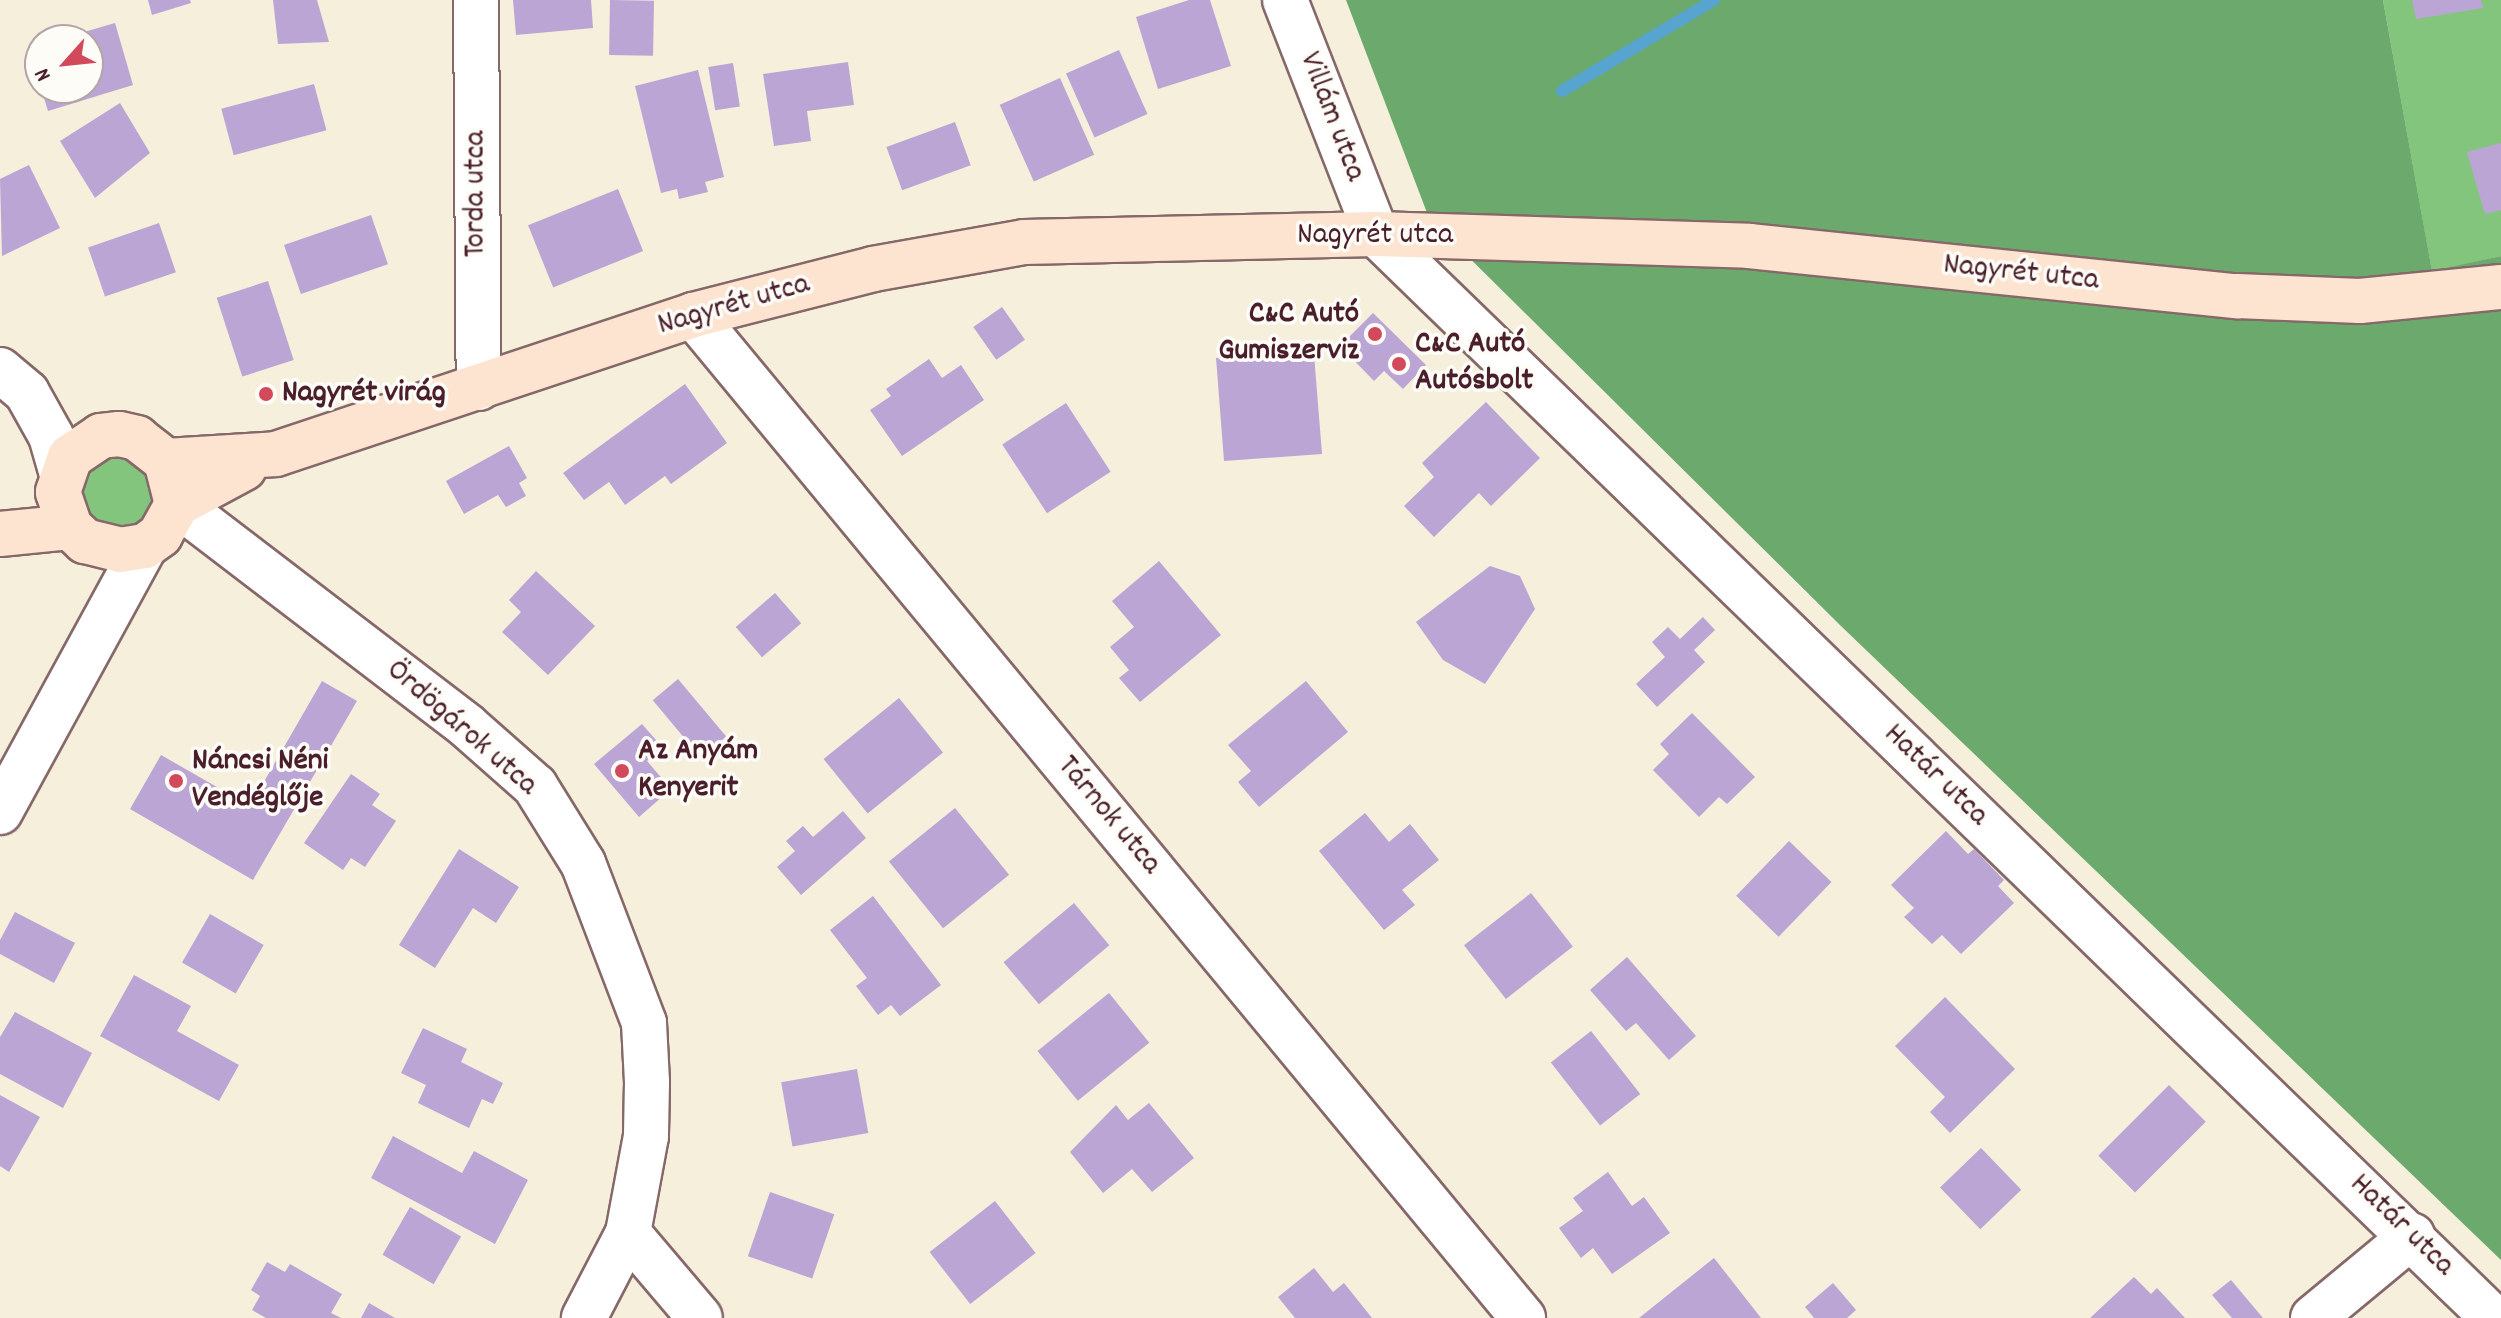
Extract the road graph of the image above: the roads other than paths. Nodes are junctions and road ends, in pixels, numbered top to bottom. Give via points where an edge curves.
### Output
1 (476, 0) edge
2 (1285, 0) edge
3 (1376, 234) junction
4 (2501, 287) edge
5 (693, 315) junction
6 (0, 370) edge
7 (479, 388) junction
8 (276, 454) junction
9 (166, 461) junction
10 (223, 478) junction
11 (63, 498) junction
12 (0, 527) edge
13 (0, 534) edge
14 (150, 534) junction
15 (230, 540) junction
16 (0, 812) edge
17 (628, 1233) junction
18 (2412, 1236) junction
19 (584, 1318) edge
20 (700, 1318) edge
21 (1523, 1318) edge
22 (2313, 1318) edge
23 (2493, 1318) edge

1 - 7 street, Torda utca
2 - 3 street, Villám utca
3 - 4 street, Nagyrét utca via 1749,246 2237,296 2360,301
3 - 5 street, Nagyrét utca via 1024,242 873,269
3 - 18 street, Határ utca
5 - 7 street, Nagyrét utca
5 - 21 street, Tárnok utca
6 - 11 street via 27,393 51,436
7 - 8 street, Nagyrét utca
8 - 9 street, Nagyrét utca
8 - 10 street, Nagyrét utca
9 - 11 street via 137,438 119,434 84,444
9 - 14 street
10 - 14 street, Nagyrét utca
10 - 15 street via 210,507
11 - 12 street
11 - 13 street
11 - 14 street via 93,545
14 - 15 street, Ördögárok utca
14 - 16 street
15 - 17 street, Ördögárok utca via 535,786 583,863 644,1023 646,1136
17 - 19 street, Ördögárok utca
17 - 20 street
18 - 22 street
18 - 23 street, Határ utca

